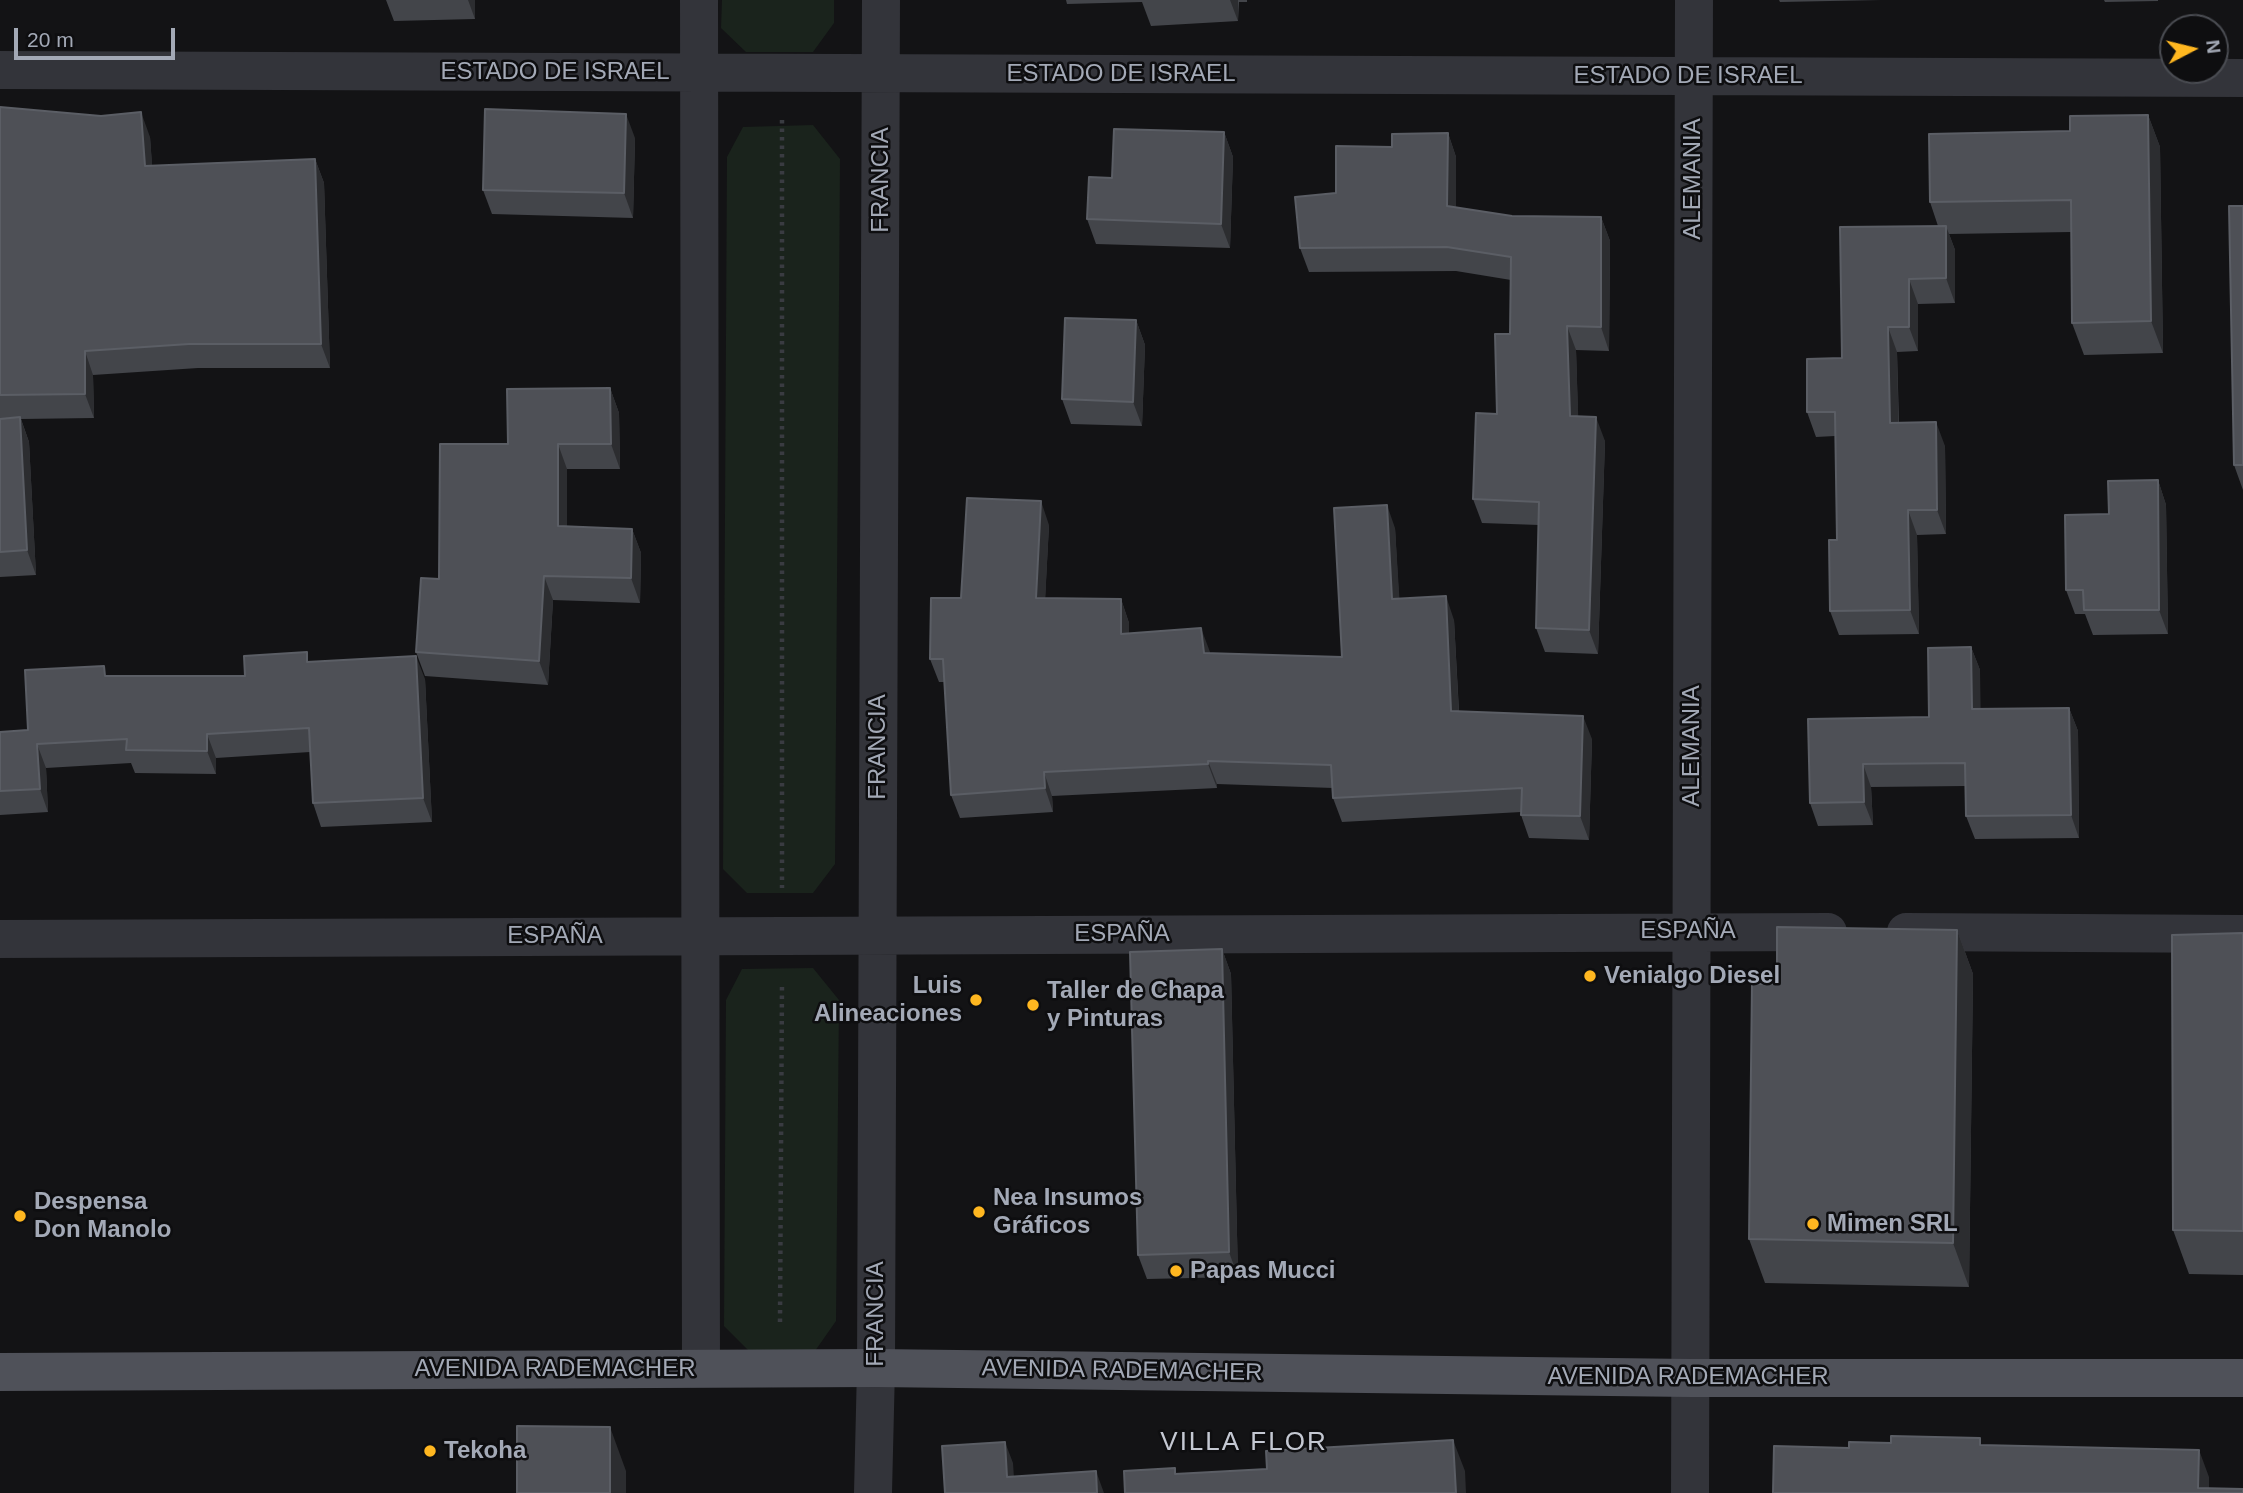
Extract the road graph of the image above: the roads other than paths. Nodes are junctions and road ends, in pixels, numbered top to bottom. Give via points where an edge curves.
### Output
1 (699, 0) edge
2 (881, 0) edge
3 (1693, 0) edge
4 (0, 70) edge
5 (700, 73) junction
6 (881, 74) junction
7 (1693, 76) junction
8 (2243, 78) edge
9 (1691, 931) junction
10 (2243, 934) edge
11 (700, 935) junction
12 (878, 935) junction
13 (0, 939) edge
14 (701, 1368) junction
15 (876, 1368) junction
16 (0, 1372) edge
17 (1690, 1378) junction
18 (2243, 1378) edge
19 (873, 1493) edge
20 (1690, 1493) edge

1 - 5 street
2 - 6 street, FRANCIA
3 - 7 street, ALEMANIA
4 - 5 street, ESTADO DE ISRAEL
5 - 6 street, ESTADO DE ISRAEL
5 - 11 street
6 - 7 street, ESTADO DE ISRAEL
6 - 12 street, FRANCIA
7 - 8 street, ESTADO DE ISRAEL
7 - 9 street, ALEMANIA
9 - 10 street, ESPAÑA
9 - 12 street, ESPAÑA
9 - 17 street, ALEMANIA
11 - 12 street, ESPAÑA
11 - 13 street, ESPAÑA
11 - 14 street
12 - 15 street, FRANCIA
14 - 15 main road, AVENIDA RADEMACHER
14 - 16 main road, AVENIDA RADEMACHER
15 - 17 main road, AVENIDA RADEMACHER
15 - 19 street, FRANCIA
17 - 18 main road, AVENIDA RADEMACHER
17 - 20 street, ALEMANIA

